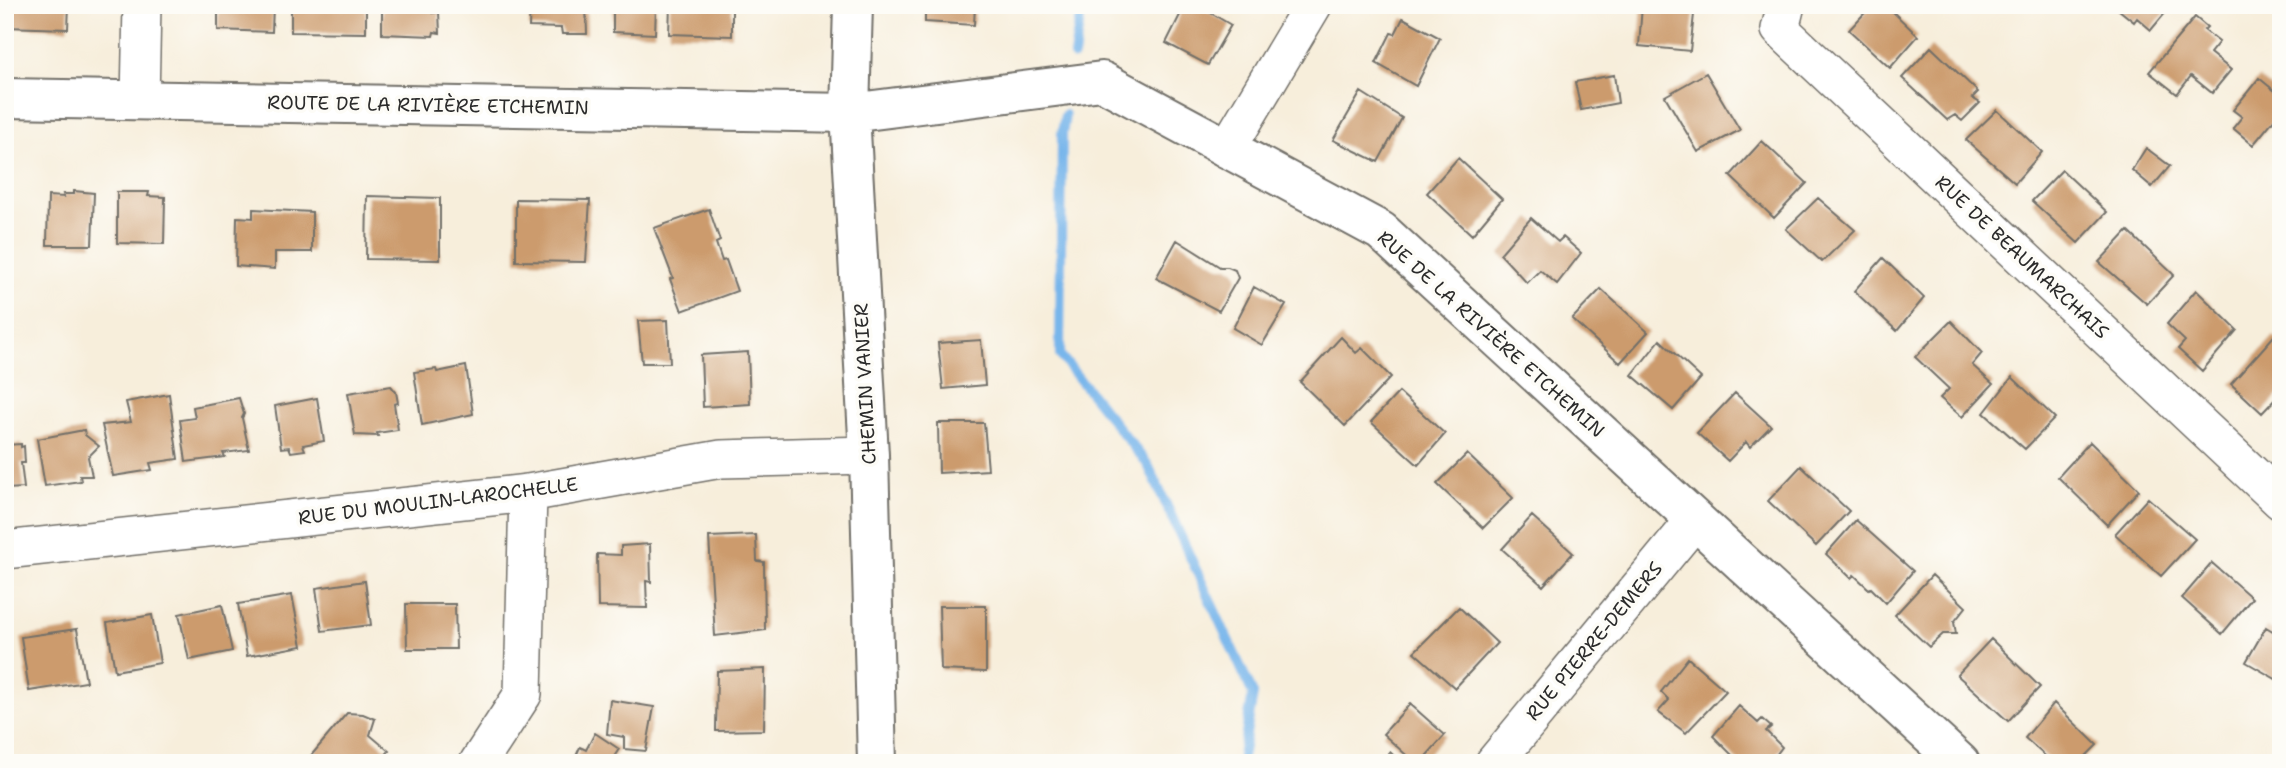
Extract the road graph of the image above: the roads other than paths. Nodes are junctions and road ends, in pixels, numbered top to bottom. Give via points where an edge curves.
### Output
1 (142, 5) edge
2 (853, 5) edge
3 (1313, 5) edge
4 (1786, 5) edge
5 (5, 98) edge
6 (140, 100) junction
7 (850, 113) junction
8 (1227, 149) junction
9 (869, 455) junction
10 (528, 493) junction
11 (2281, 501) edge
12 (1695, 520) junction
13 (5, 550) edge
14 (478, 763) edge
15 (877, 763) edge
16 (1494, 763) edge
17 (1960, 763) edge

1 - 6 street
2 - 7 street, CHEMIN VANIER
3 - 8 street
4 - 11 street, RUE DE BEAUMARCHAIS via 1780,29
5 - 6 street, ROUTE DE LA RIVIÈRE ETCHEMIN
6 - 7 street, ROUTE DE LA RIVIÈRE ETCHEMIN
7 - 8 street, RUE DE LA RIVIÈRE ETCHEMIN via 1102,81
7 - 9 street, CHEMIN VANIER
8 - 12 street, RUE DE LA RIVIÈRE ETCHEMIN via 1381,231
9 - 10 street, RUE DU MOULIN-LAROCHELLE via 721,459
9 - 15 street, CHEMIN VANIER
10 - 13 street, RUE DU MOULIN-LAROCHELLE
10 - 14 street via 523,694
12 - 16 street, RUE PIERRE-DEMERS
12 - 17 street, RUE DE LA RIVIÈRE ETCHEMIN

